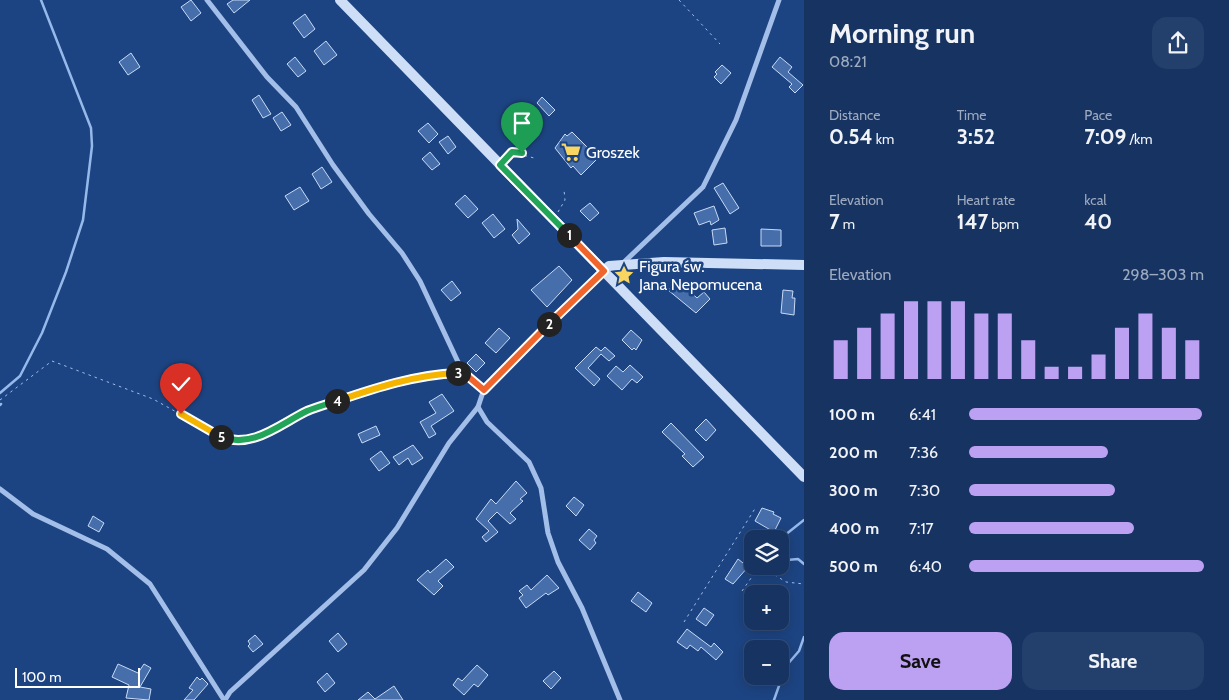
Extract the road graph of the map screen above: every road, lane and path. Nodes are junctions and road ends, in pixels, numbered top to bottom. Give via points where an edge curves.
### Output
1 (207, 0) edge
2 (340, 0) edge
3 (680, 0) edge
4 (779, 0) edge
5 (720, 44) dead end
6 (534, 158) dead end
7 (500, 165) junction
8 (564, 190) dead end
9 (552, 218) junction
10 (622, 264) junction
11 (804, 264) edge
12 (604, 271) junction
13 (464, 373) junction
14 (484, 390) junction
15 (352, 396) joint
16 (0, 400) edge
17 (478, 407) junction
18 (804, 477) edge
19 (0, 489) edge
20 (756, 507) dead end
21 (804, 584) edge
22 (742, 591) dead end
23 (684, 622) dead end
24 (224, 700) edge
25 (620, 700) edge

1 - 13 street via 267,78 296,107 364,207 402,252 420,281
2 - 7 main road
3 - 5 path
4 - 10 street via 736,120 703,187
6 - 7 path via 512,152
7 - 9 main road
8 - 9 path via 566,200
9 - 12 main road
10 - 11 main road
10 - 12 main road via 609,266
12 - 14 street
12 - 18 main road
13 - 14 street
13 - 15 lane via 430,374 400,380
14 - 17 street
15 - 16 path via 308,410 252,439 236,441 223,438 153,399 52,361
17 - 24 street via 449,443 397,528 364,570
17 - 25 street via 487,422 529,462 540,488 548,533 558,562 582,608
19 - 24 street via 33,514 108,549 150,584
20 - 23 path
21 - 22 path via 786,582 764,568 756,571

